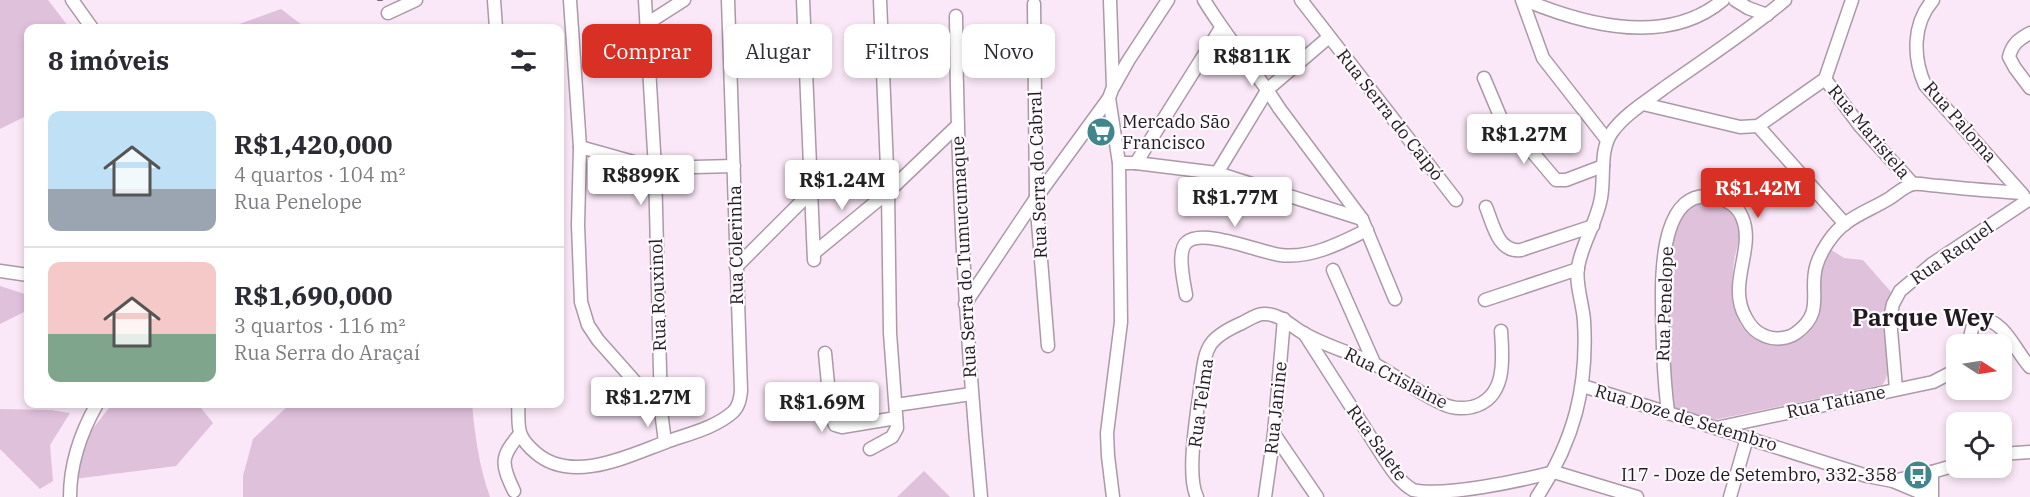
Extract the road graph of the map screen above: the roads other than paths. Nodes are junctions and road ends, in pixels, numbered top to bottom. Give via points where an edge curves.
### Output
1 (72, 0) edge
2 (416, 0) edge
3 (494, 0) edge
4 (570, 0) edge
5 (645, 0) edge
6 (684, 0) edge
7 (728, 0) edge
8 (803, 0) edge
9 (879, 0) edge
10 (1110, 0) edge
11 (1168, 0) edge
12 (1204, 0) edge
13 (1301, 0) edge
14 (1523, 0) edge
15 (1723, 0) edge
16 (1735, 0) edge
17 (1785, 0) edge
18 (1852, 0) edge
19 (1933, 0) edge
20 (1034, 4) dead end
21 (1554, 12) junction
22 (388, 13) dead end
23 (1767, 15) junction
24 (956, 16) dead end
25 (648, 23) junction
26 (89, 24) edge
27 (496, 24) edge
28 (1532, 25) junction
29 (1221, 28) junction
30 (2030, 33) edge
31 (1329, 37) junction
32 (1111, 50) junction
33 (1128, 60) junction
34 (1484, 78) dead end
35 (1825, 79) junction
36 (2030, 88) edge
37 (1268, 89) junction
38 (1111, 93) junction
39 (1643, 104) junction
40 (957, 126) junction
41 (1758, 126) junction
42 (1608, 140) junction
43 (580, 147) junction
44 (1119, 163) junction
45 (1136, 163) junction
46 (734, 166) junction
47 (1603, 166) junction
48 (655, 168) junction
49 (1217, 173) junction
50 (1913, 184) junction
51 (810, 192) junction
52 (888, 192) junction
53 (1036, 198) junction
54 (2026, 198) edge
55 (1456, 200) dead end
56 (1486, 207) dead end
57 (1845, 224) junction
58 (1364, 225) junction
59 (1593, 226) junction
60 (736, 267) junction
61 (1578, 269) junction
62 (1333, 270) dead end
63 (0, 271) edge
64 (24, 274) edge
65 (1186, 295) dead end
66 (1395, 299) dead end
67 (1485, 300) dead end
68 (965, 304) junction
69 (1284, 319) junction
70 (1501, 331) dead end
71 (1304, 333) junction
72 (1971, 334) edge
73 (2006, 334) edge
74 (2012, 342) edge
75 (1048, 346) dead end
76 (825, 353) dead end
77 (1376, 365) junction
78 (2030, 367) edge
79 (1946, 375) edge
80 (1583, 386) junction
81 (1896, 389) junction
82 (971, 394) junction
83 (95, 408) edge
84 (518, 408) edge
85 (662, 411) junction
86 (896, 412) junction
87 (1668, 412) junction
88 (1768, 417) junction
89 (1714, 429) junction
90 (520, 434) junction
91 (1274, 434) junction
92 (1747, 438) junction
93 (665, 442) junction
94 (1765, 443) junction
95 (870, 449) dead end
96 (2030, 452) edge
97 (2012, 453) edge
98 (1946, 468) edge
99 (1554, 472) junction
100 (1932, 472) junction
101 (1893, 482) junction
102 (514, 491) dead end
103 (70, 497) edge
104 (981, 497) edge
105 (1113, 497) edge
106 (1197, 497) edge
107 (1265, 497) edge
108 (1317, 497) edge
109 (1537, 497) edge
110 (1637, 497) edge
111 (1730, 497) edge
112 (1932, 497) edge

1 - 26 street
2 - 22 street
3 - 27 street
4 - 43 street
5 - 25 street, Rua Rouxinol
6 - 25 street
7 - 46 street, Rua Colerinha
8 - 51 street
9 - 52 street
10 - 32 street
11 - 33 street
12 - 29 street
13 - 31 street, Rua Serra do Caipó
14 - 21 street
14 - 28 street
15 - 21 street via 1692,18 1640,27 1599,24
16 - 23 street
17 - 23 street
18 - 35 street
19 - 54 street, Rua Paloma via 1925,9 1915,50 1925,85
20 - 53 street, Rua Serra do Cabral
21 - 28 street
23 - 39 street
24 - 40 street, Rua Serra do Tumucumaque
25 - 48 street, Rua Rouxinol
28 - 42 street via 1543,58
29 - 37 street
29 - 45 street
30 - 36 street via 2018,40 2009,57
31 - 37 street
31 - 55 street, Rua Serra do Caipó
32 - 33 street
32 - 38 street
33 - 38 street
34 - 47 street via 1504,123 1556,180
35 - 41 street
35 - 50 street, Rua Maristela via 1860,126
37 - 49 street
37 - 58 street
38 - 44 street
38 - 53 street
39 - 41 street via 1740,127
39 - 42 street via 1611,132
40 - 52 street
40 - 68 street, Rua Serra do Tumucumaque
41 - 57 street
42 - 47 street
43 - 48 street
43 - 85 street via 578,225 585,317 612,358
44 - 45 street
44 - 105 street via 1120,322 1107,433
45 - 49 street
46 - 48 street
46 - 60 street, Rua Colerinha
47 - 59 street via 1601,199
48 - 85 street, Rua Rouxinol
49 - 58 street
50 - 54 street
50 - 57 street, Rua Penelope
51 - 52 street via 814,256
51 - 60 street
52 - 86 street via 890,333
53 - 68 street
53 - 75 street, Rua Serra do Cabral
54 - 81 street, Rua Raquel via 1900,291 1890,318
56 - 59 street via 1503,244 1514,251
57 - 87 street, Rua Penelope via 1818,261 1815,298 1808,322 1794,335 1777,338 1758,332 1740,310 1738,289 1745,227 1736,208 1726,200 1701,196 1679,209 1665,244 1662,289 1662,360
58 - 65 street via 1324,249 1293,256 1195,237 1181,252
58 - 66 street
59 - 61 street
60 - 93 street, Rua Colerinha via 741,392 738,406 717,423
61 - 67 street
61 - 80 street via 1584,318
62 - 77 street
63 - 64 street
68 - 82 street, Rua Serra do Tumucumaque
69 - 71 street
69 - 91 street, Rua Janine
69 - 106 street, Rua Telma via 1263,314 1212,339 1205,357 1195,436 1192,475
70 - 77 street, Rua Crislaine via 1501,376 1497,389 1480,405 1468,408 1442,404
71 - 77 street, Rua Crislaine
71 - 99 street, Rua Salete via 1382,455 1413,490 1426,495 1460,494
72 - 73 street via 1973,325 1986,319
74 - 78 street
76 - 86 street via 835,425 842,427
79 - 81 street, Rua Tatiane via 1933,382
80 - 87 street, Rua Doze de Setembro
80 - 99 street
81 - 88 street, Rua Tatiane
82 - 86 street
82 - 104 street, Rua Serra do Tumucumaque
83 - 103 street via 77,449
84 - 90 street
85 - 93 street, Rua Rouxinol
86 - 95 street via 895,434
87 - 89 street, Rua Doze de Setembro
88 - 89 street, Rua Tatiane
88 - 94 street via 1760,431
89 - 92 street, Rua Doze de Setembro
90 - 93 street via 547,461 569,466 600,464
90 - 102 street via 504,460
91 - 107 street, Rua Janine
91 - 108 street
92 - 94 street, Rua Doze de Setembro
92 - 111 street
94 - 101 street, Rua Doze de Setembro
96 - 97 street
98 - 100 street
99 - 109 street
99 - 110 street
100 - 101 street, Rua Doze de Setembro
100 - 112 street, Rua Doze de Setembro
101 - 112 street, Rua Doze de Setembro

